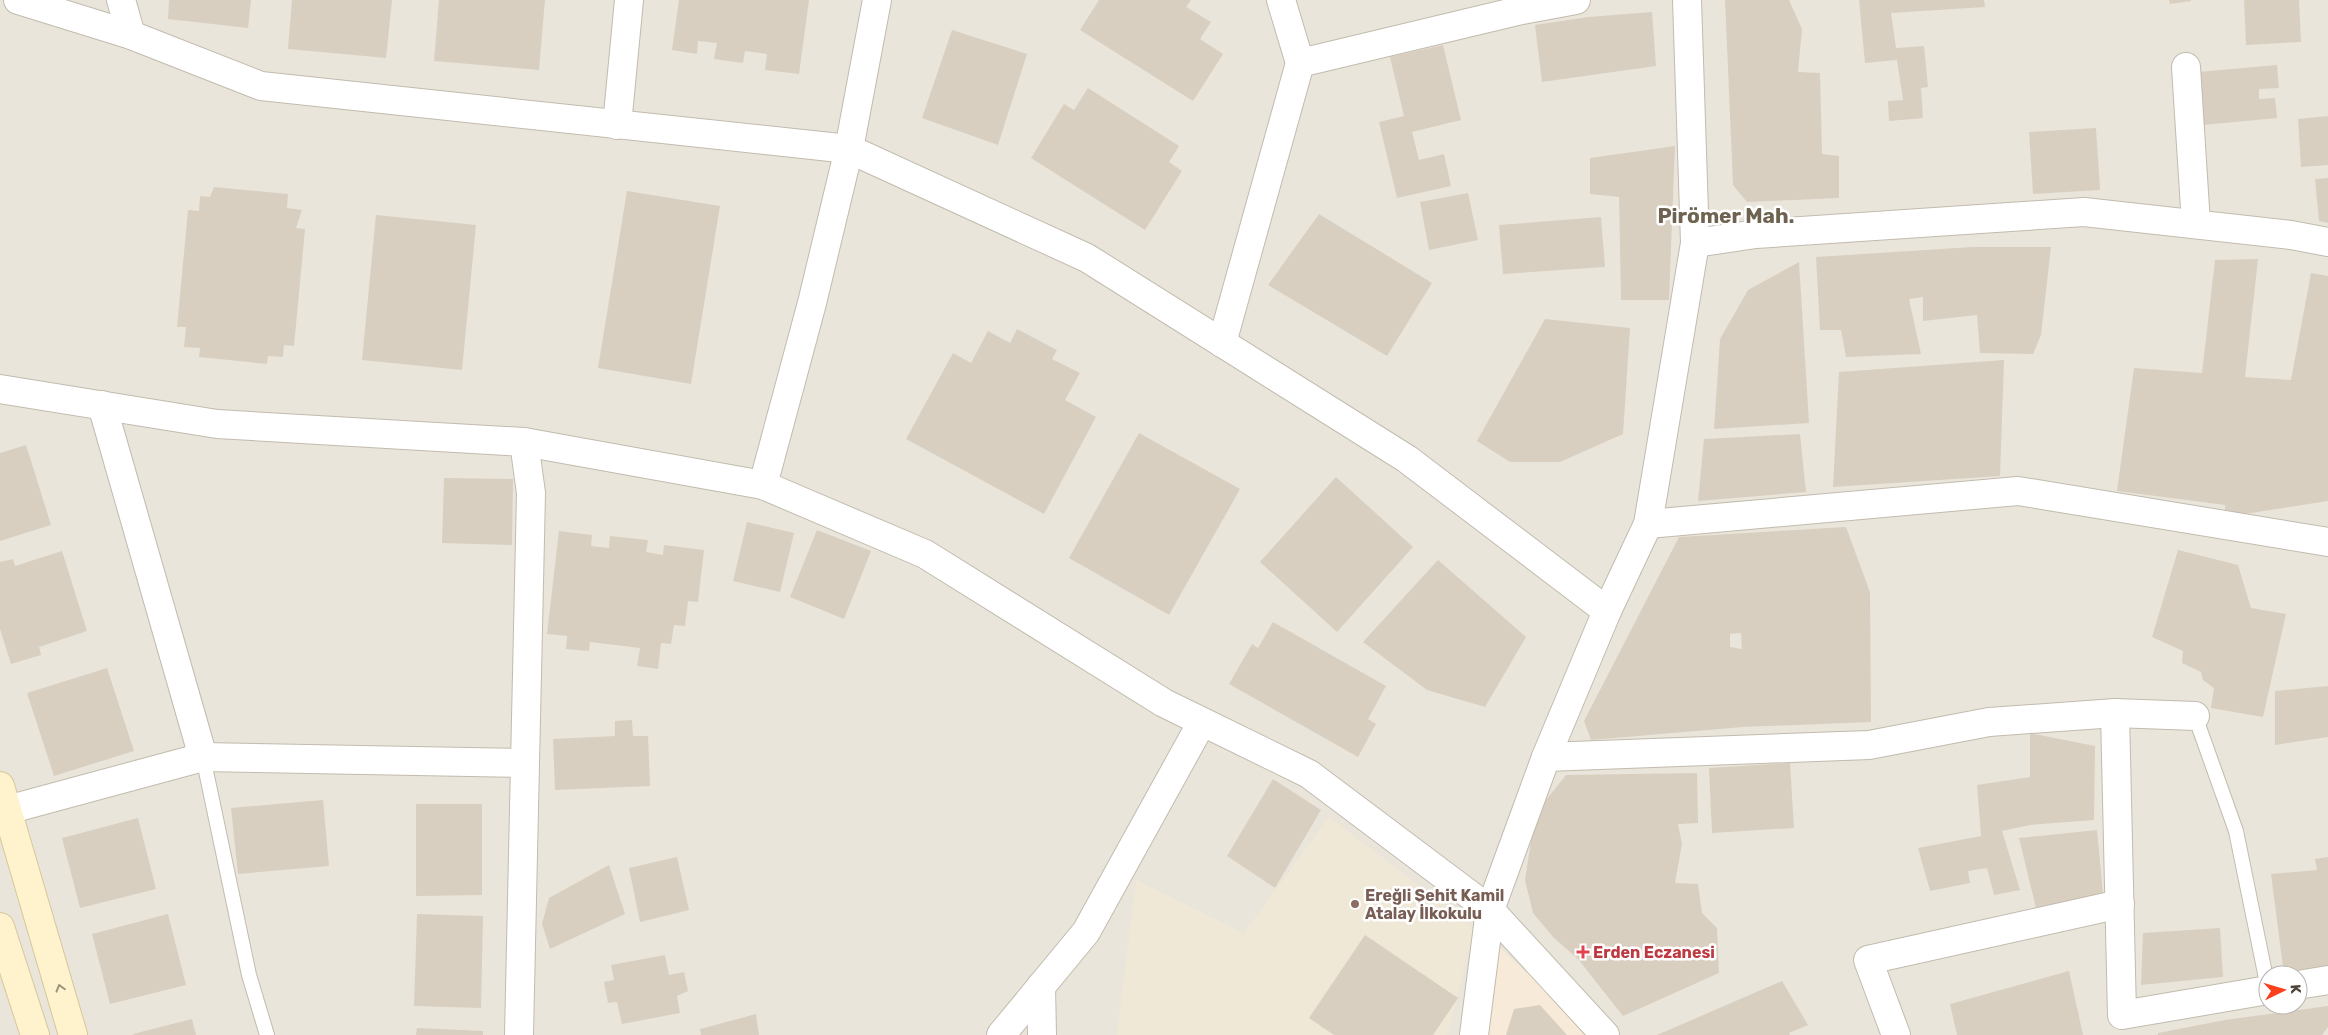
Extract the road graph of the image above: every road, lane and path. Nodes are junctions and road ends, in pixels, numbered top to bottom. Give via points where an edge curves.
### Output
1 (18, 0) edge
2 (121, 0) edge
3 (629, 0) edge
4 (877, 0) edge
5 (1281, 0) edge
6 (1576, 0) edge
7 (1687, 0) edge
8 (1521, 5) edge
9 (131, 35) junction
10 (1300, 63) junction
11 (2186, 67) dead end
12 (617, 124) junction
13 (848, 148) junction
14 (2196, 224) junction
15 (2328, 242) edge
16 (1695, 243) junction
17 (1222, 343) junction
18 (0, 389) edge
19 (102, 405) junction
20 (524, 442) junction
21 (763, 485) junction
22 (1648, 524) junction
23 (2328, 542) edge
24 (1607, 611) junction
25 (2115, 713) junction
26 (2194, 716) joint
27 (1202, 722) junction
28 (202, 756) junction
29 (1546, 757) junction
30 (525, 763) junction
31 (4, 798) edge
32 (2120, 904) junction
33 (1490, 910) junction
34 (0, 927) edge
35 (2263, 965) edge
36 (2328, 980) edge
37 (2308, 983) edge
38 (1041, 986) junction
39 (2258, 991) edge
40 (35, 1035) edge
41 (73, 1035) edge
42 (267, 1035) edge
43 (518, 1035) edge
44 (1000, 1035) edge
45 (1042, 1035) edge
46 (1474, 1035) edge
47 (1605, 1035) edge
48 (1896, 1035) edge

1 - 9 street
2 - 9 street
3 - 12 street
4 - 13 street
5 - 10 street
6 - 8 street
7 - 16 street
8 - 10 street
9 - 12 street via 261,86
10 - 17 street
11 - 14 street
12 - 13 street
13 - 17 street via 1087,258
13 - 21 street via 812,303
14 - 15 street
14 - 16 street via 2084,212 1756,234
16 - 22 street
17 - 24 street via 1407,459
18 - 19 street
19 - 20 street via 217,424
19 - 28 street
20 - 21 street
20 - 30 street via 530,493
21 - 27 street via 925,554 1164,703
22 - 23 street via 2018,491
22 - 24 street
24 - 29 street
25 - 26 street
25 - 29 street via 1989,722 1869,745
25 - 32 street
26 - 35 lane via 2236,831
27 - 33 street via 1309,774
27 - 38 street via 1086,932
28 - 30 street
28 - 31 street
28 - 42 lane via 250,975
29 - 33 street
30 - 43 street
41 -> 31 main road
32 - 39 street via 2122,1014
32 - 48 street via 1868,960
33 - 46 street
33 - 47 street
34 - 40 main road
36 - 37 street
38 - 44 street
38 - 45 street

